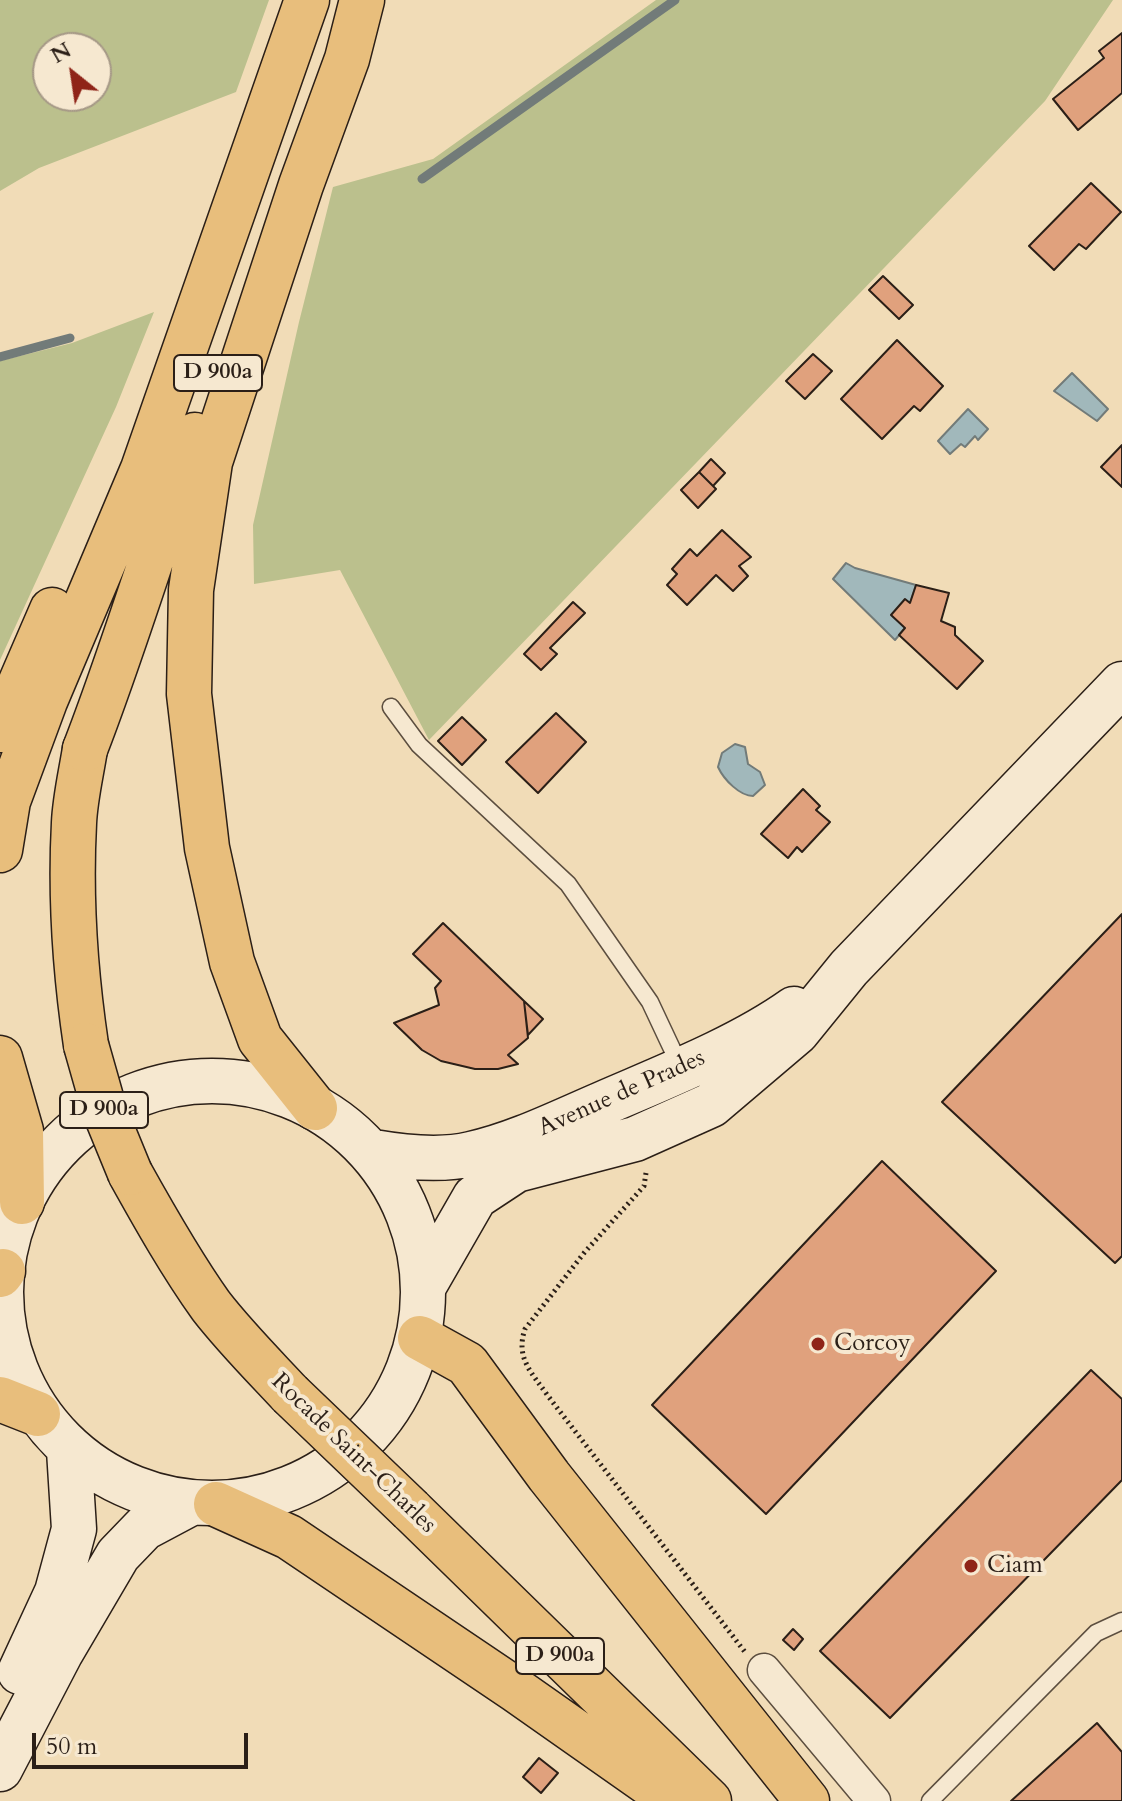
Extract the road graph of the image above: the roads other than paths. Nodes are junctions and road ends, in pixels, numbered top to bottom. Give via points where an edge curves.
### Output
1 (288, 0) edge
2 (307, 0) edge
3 (322, 0) edge
4 (360, 0) edge
5 (1122, 684) edge
6 (391, 707) dead end
7 (0, 730) edge
8 (85, 749) junction
9 (0, 850) edge
10 (849, 968) junction
11 (0, 1058) edge
12 (683, 1079) junction
13 (315, 1108) junction
14 (373, 1152) junction
15 (22, 1202) junction
16 (1, 1273) edge
17 (425, 1284) junction
18 (420, 1338) junction
19 (19, 1407) edge
20 (69, 1450) junction
21 (203, 1504) junction
22 (1122, 1621) edge
23 (764, 1670) road end
24 (0, 1715) edge
25 (0, 1769) edge
26 (674, 1801) edge
27 (709, 1801) edge
28 (807, 1801) edge
29 (874, 1801) edge
30 (930, 1801) edge

1 - 7 main road via 182,303
2 - 9 main road via 143,469 8,801
3 - 8 main road, D 900a via 95,663
4 - 8 main road, D 900a via 185,461
4 - 13 main road via 347,59 210,462 191,590 189,694 207,848 232,962 260,1039
5 - 10 main road, Avenue de Prades
6 - 12 lane via 419,745 568,884 650,1002
8 - 27 main road, Rocade Saint-Charles / D 900a, bridge via 74,820 73,900 75,973 86,1045 130,1173 179,1257 212,1307 290,1394
10 - 12 main road, Avenue de Prades via 779,1020
10 - 17 main road, Avenue de Prades via 797,1032 711,1105 516,1170 475,1197
11 - 15 main road via 21,1131
12 - 14 main road, Avenue de Prades via 469,1155 403,1157
13 - 14 main road
13 - 15 main road via 281,1094 215,1081 148,1092 87,1122 60,1144
14 - 17 main road via 419,1238
15 - 16 main road
16 - 19 main road via 2,1320
17 - 18 main road
18 - 21 main road via 408,1374 386,1407 362,1440 332,1466 262,1498
18 - 28 main road via 467,1364 549,1476
19 - 20 main road
20 - 21 main road via 124,1486
20 - 24 main road via 74,1529 57,1592
21 - 25 main road via 144,1528 118,1555
21 - 26 main road via 289,1537
22 - 30 lane via 1096,1633
23 - 29 street

